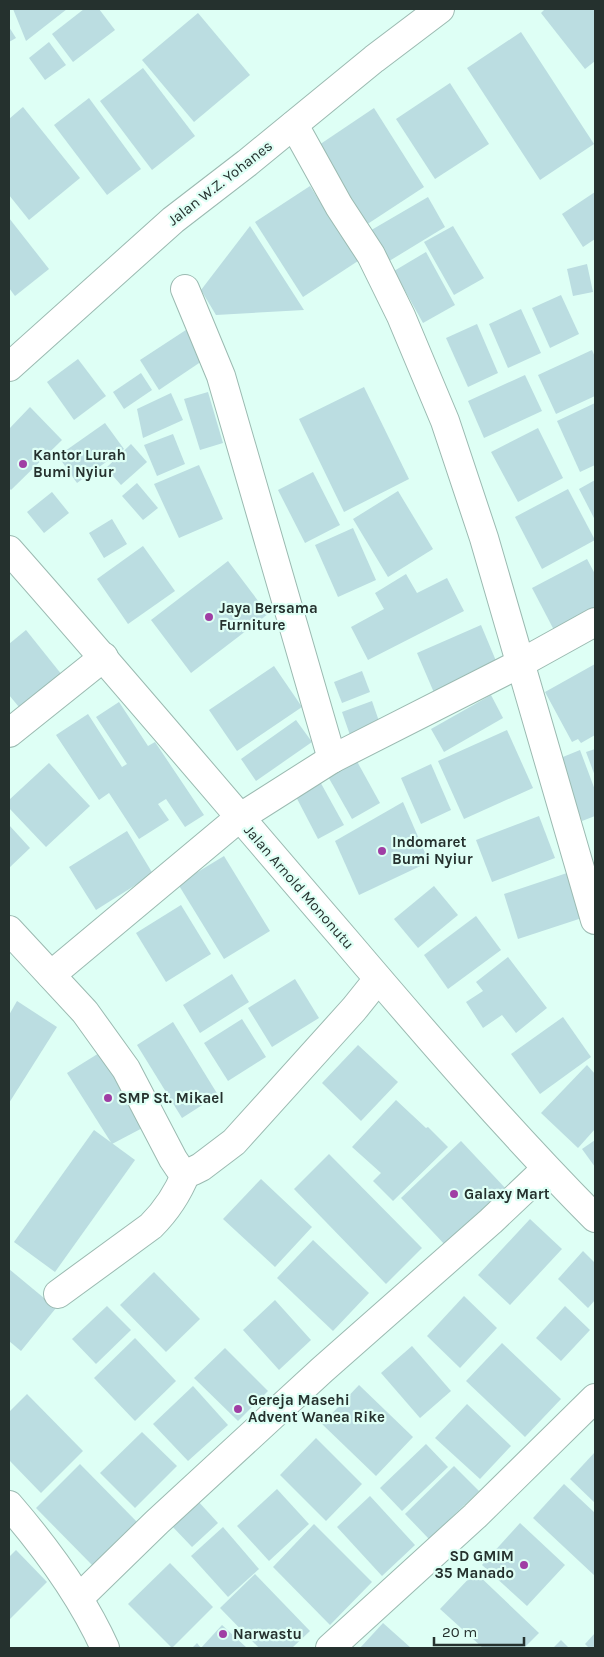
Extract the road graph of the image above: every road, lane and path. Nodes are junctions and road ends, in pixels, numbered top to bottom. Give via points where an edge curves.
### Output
1 (440, 9) edge
2 (294, 125) junction
3 (185, 289) dead end
4 (9, 367) edge
5 (9, 550) edge
6 (595, 622) edge
7 (104, 657) junction
8 (521, 663) junction
9 (9, 733) edge
10 (332, 759) junction
11 (240, 818) junction
12 (595, 920) edge
13 (9, 930) edge
14 (51, 974) junction
15 (378, 979) junction
16 (546, 1169) junction
17 (186, 1173) junction
18 (595, 1218) edge
19 (58, 1294) dead end
20 (595, 1398) edge
21 (9, 1506) edge
22 (80, 1598) junction
23 (100, 1646) edge
24 (330, 1648) edge

1 - 2 street, Jalan W.Z. Yohanes
2 - 4 street, Jalan W.Z. Yohanes via 172,220
2 - 8 street via 339,206 371,255 423,366 481,529
3 - 10 street via 221,376
5 - 7 street, Jalan Arnold Mononutu
6 - 8 street
7 - 9 street
7 - 11 street, Jalan Arnold Mononutu
8 - 10 street
8 - 12 street
10 - 11 street
11 - 14 street
11 - 15 street, Jalan Arnold Mononutu
13 - 14 street
14 - 17 street via 85,1012 126,1069 172,1158
15 - 16 street, Jalan Arnold Mononutu
15 - 17 street via 234,1142 194,1172
16 - 18 street, Jalan Arnold Mononutu
16 - 22 street via 322,1370 157,1522
17 - 19 street via 175,1197 151,1226
20 - 24 street via 475,1516
21 - 22 street via 38,1538
22 - 23 street

